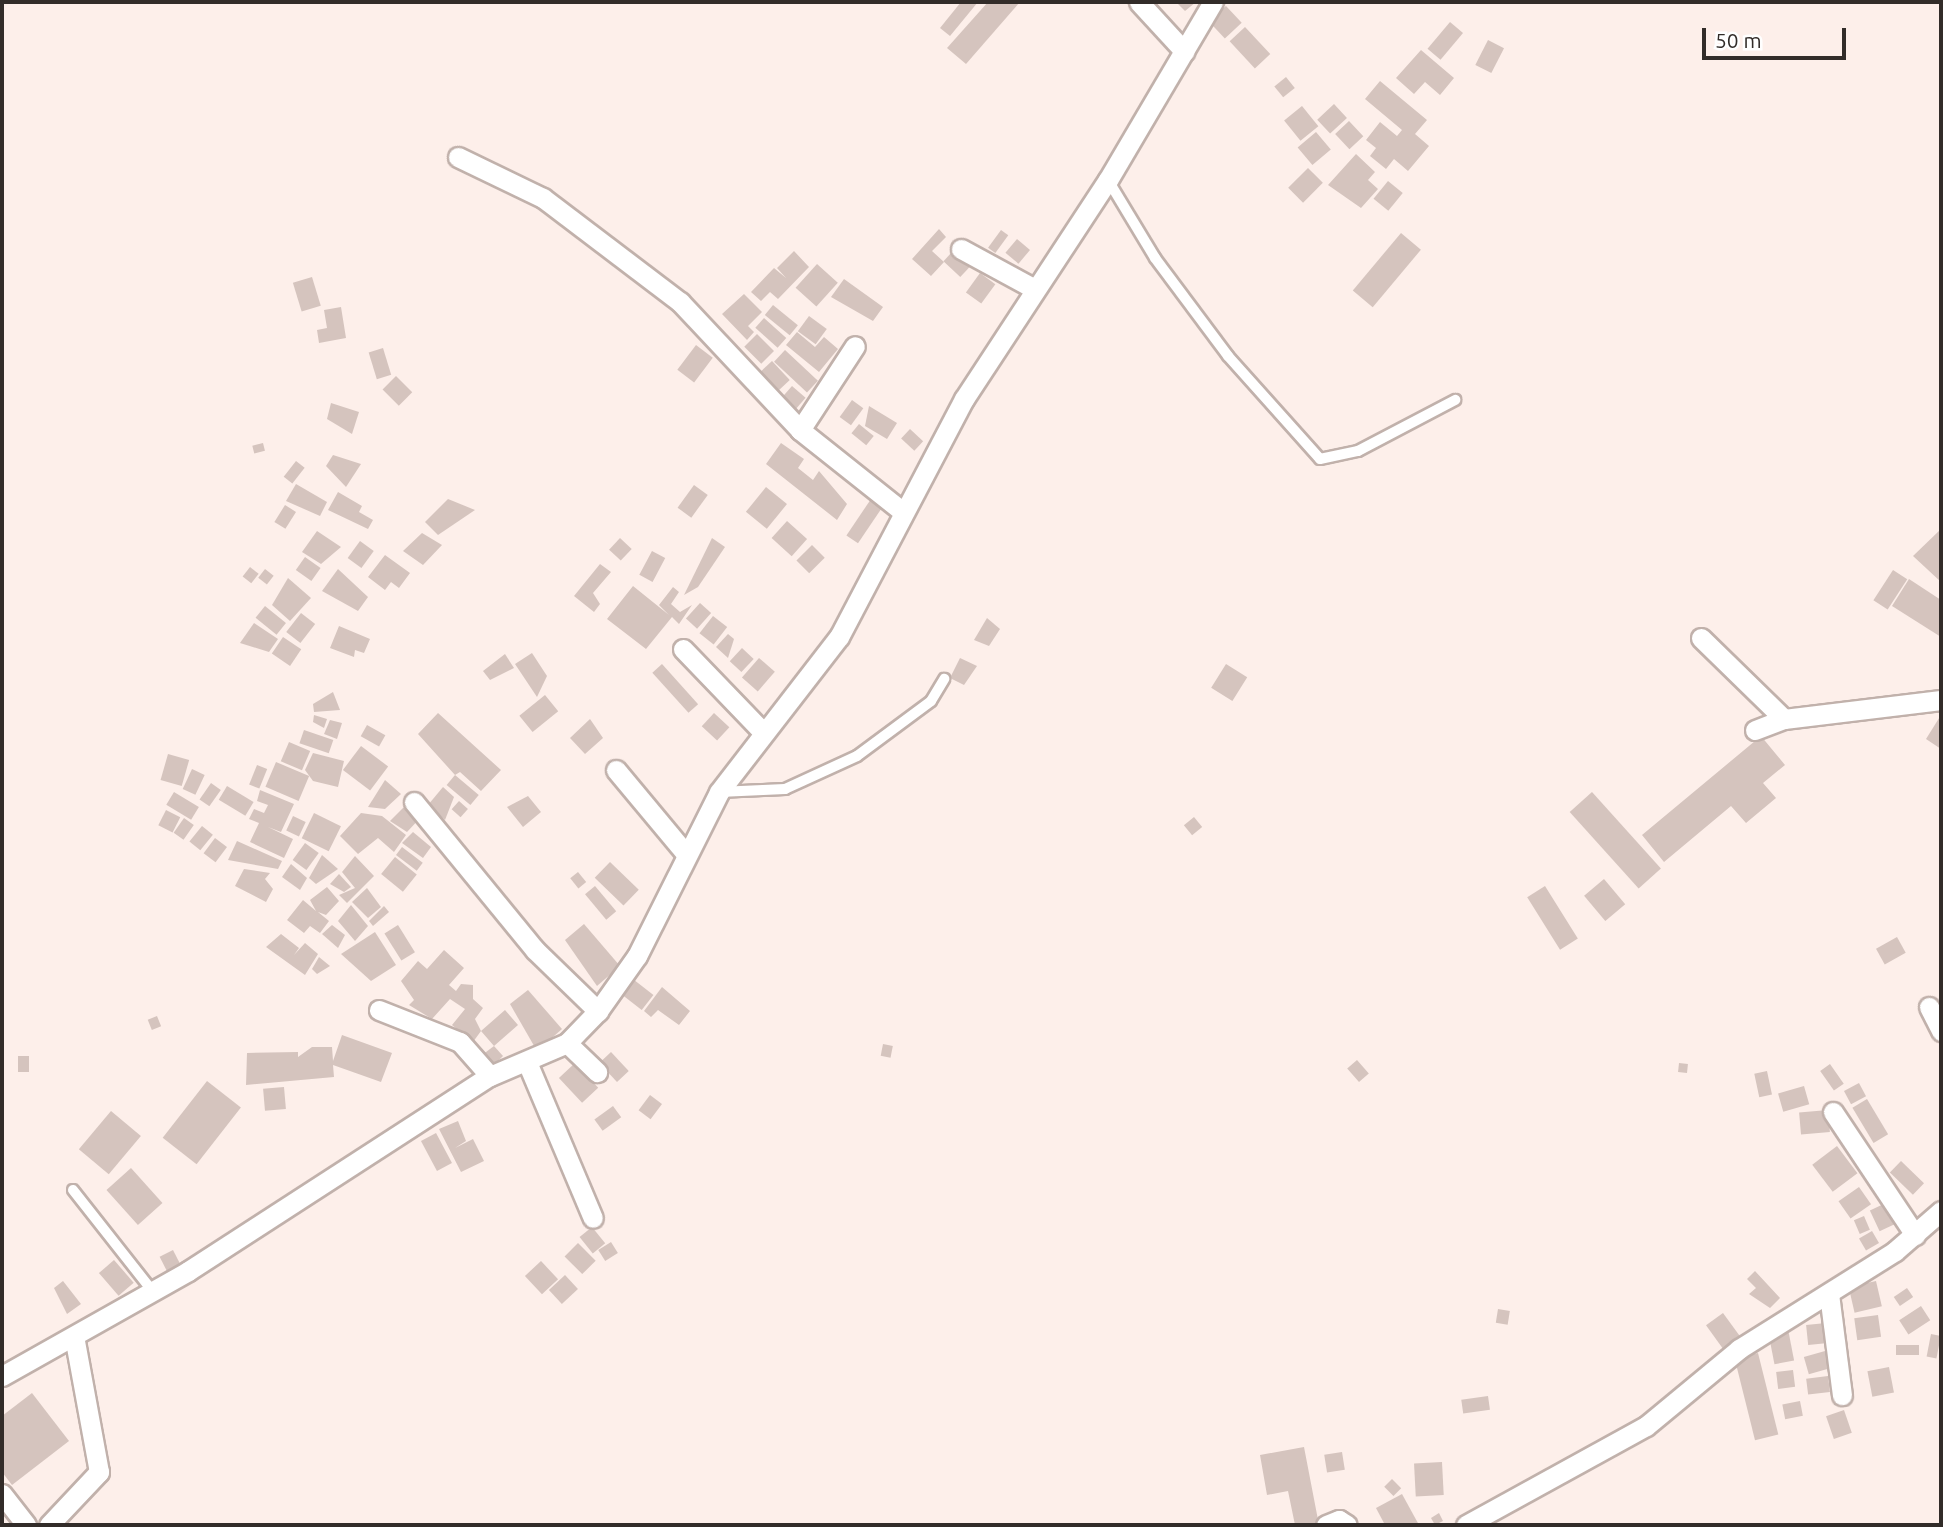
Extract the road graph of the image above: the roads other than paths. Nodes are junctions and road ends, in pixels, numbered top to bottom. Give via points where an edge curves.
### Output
1 (1139, 2) edge
2 (1213, 2) edge
3 (1184, 51) junction
4 (458, 157) dead end
5 (1108, 180) junction
6 (961, 249) dead end
7 (1033, 288) junction
8 (855, 346) dead end
9 (1455, 400) dead end
10 (800, 430) junction
11 (902, 511) junction
12 (1701, 638) dead end
13 (683, 649) dead end
14 (944, 680) dead end
15 (1941, 699) edge
16 (1784, 719) junction
17 (1755, 730) dead end
18 (762, 731) junction
19 (617, 770) dead end
20 (719, 792) junction
21 (414, 802) dead end
22 (686, 854) junction
23 (1929, 1007) dead end
24 (379, 1010) dead end
25 (598, 1010) junction
26 (1941, 1031) edge
27 (566, 1043) junction
28 (527, 1062) junction
29 (597, 1072) dead end
30 (490, 1076) junction
31 (1833, 1112) dead end
32 (73, 1190) dead end
33 (1941, 1211) edge
34 (593, 1218) dead end
35 (1914, 1235) junction
36 (150, 1288) junction
37 (1829, 1294) junction
38 (74, 1336) junction
39 (2, 1376) edge
40 (1842, 1395) dead end
41 (2, 1494) edge
42 (26, 1525) edge
43 (49, 1525) edge
44 (1326, 1525) edge
45 (1347, 1525) edge
46 (1466, 1525) edge

1 - 3 street
2 - 3 street
3 - 5 street
4 - 10 street via 543,198 680,302
5 - 7 street
5 - 9 lane via 1154,258 1228,356 1320,459 1358,451
6 - 7 street
7 - 11 street
8 - 10 street
10 - 11 street
11 - 18 street via 839,637
12 - 16 street
13 - 18 street
14 - 20 lane via 920,711 857,756 785,789
15 - 16 street
16 - 17 street
18 - 20 street
19 - 22 street
20 - 22 street
21 - 25 street via 535,950
22 - 25 street via 637,956
23 - 26 street
24 - 30 street via 460,1042
25 - 27 street
27 - 28 street
27 - 29 street
28 - 30 street
28 - 34 street
30 - 36 street via 188,1271
31 - 35 street
32 - 36 lane
33 - 35 street
35 - 37 street
36 - 38 street
37 - 40 street
37 - 46 street via 1739,1349 1646,1426
38 - 39 street
38 - 43 street via 99,1472
41 - 42 street
44 - 45 street via 1339,1520

